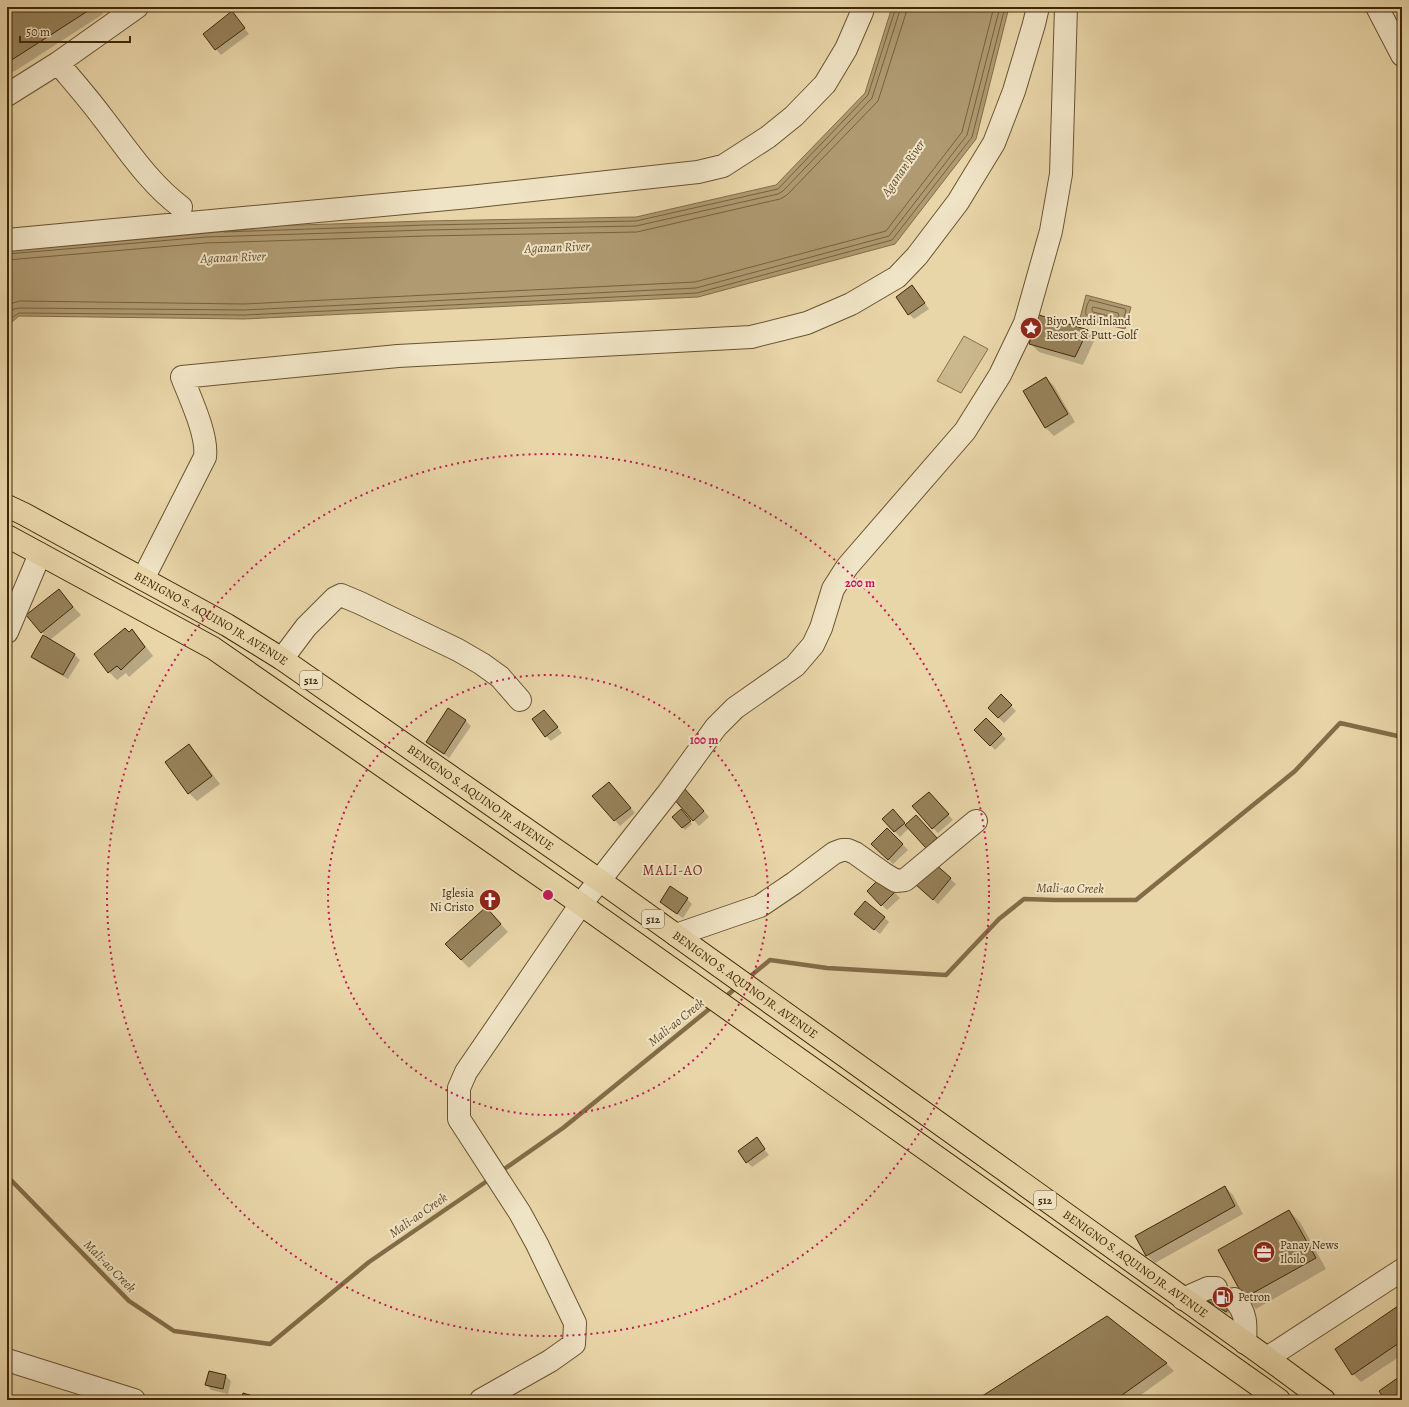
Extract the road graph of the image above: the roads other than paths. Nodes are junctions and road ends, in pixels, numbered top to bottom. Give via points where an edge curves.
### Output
1 (137, 7) edge
2 (863, 7) edge
3 (1038, 7) edge
4 (1066, 7) edge
5 (1377, 7) edge
6 (1402, 55) edge
7 (58, 63) junction
8 (7, 95) edge
9 (181, 207) dead end
10 (7, 240) edge
11 (7, 506) edge
12 (7, 536) edge
13 (40, 554) junction
14 (143, 579) junction
15 (7, 632) edge
16 (282, 659) junction
17 (520, 700) dead end
18 (976, 821) dead end
19 (599, 880) junction
20 (581, 904) junction
21 (676, 935) junction
22 (1402, 1270) edge
23 (1183, 1299) junction
24 (1245, 1343) junction
25 (1267, 1358) junction
26 (7, 1360) edge
27 (1296, 1380) junction
28 (134, 1400) edge
29 (481, 1400) edge
30 (1280, 1400) edge
31 (1324, 1400) edge

1 - 7 street
2 - 10 street via 846,49 825,84 794,116 768,137 723,166 698,172 469,197
3 - 14 street via 1014,91 994,142 958,202 917,256 897,276 851,304 807,323 751,337 398,356 182,377 203,434 205,457
4 - 19 street via 1061,174 1052,231 1025,324 1000,375 965,431 847,567 832,589 821,628 813,645 794,666 735,708 716,727
5 - 6 street
7 - 8 street
7 - 9 street via 146,175
11 - 14 main road, BENIGNO S. AQUINO JR. AVENUE / 512
12 - 13 main road, BENIGNO S. AQUINO JR. AVENUE / 512
13 - 15 street
13 - 20 main road, BENIGNO S. AQUINO JR. AVENUE / 512 via 213,648
14 - 16 main road, BENIGNO S. AQUINO JR. AVENUE / 512 via 227,625
16 - 17 street via 306,627 341,595 458,650 482,664 500,677
16 - 19 main road, BENIGNO S. AQUINO JR. AVENUE / 512
18 - 21 street via 905,880 896,881 855,853 842,850 834,853 760,906
19 - 20 street
19 - 21 main road, BENIGNO S. AQUINO JR. AVENUE / 512
20 - 29 street via 466,1072 459,1088 459,1119 520,1213 575,1323 574,1344 550,1361
20 - 30 main road, BENIGNO S. AQUINO JR. AVENUE / 512
21 - 23 main road, BENIGNO S. AQUINO JR. AVENUE / 512
22 - 25 street
23 - 24 main road, BENIGNO S. AQUINO JR. AVENUE / 512
23 - 24 street via 1208,1288 1225,1294 1241,1307 1247,1323
24 - 25 main road, BENIGNO S. AQUINO JR. AVENUE / 512
25 - 27 main road, BENIGNO S. AQUINO JR. AVENUE / 512
26 - 28 street
27 - 30 street
27 - 31 main road, BENIGNO S. AQUINO JR. AVENUE / 512

